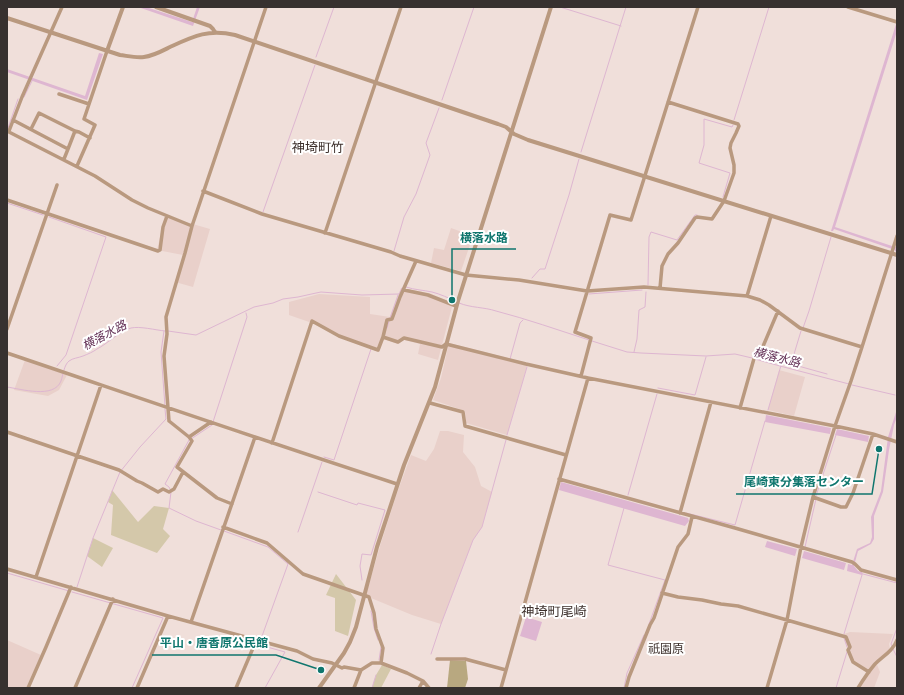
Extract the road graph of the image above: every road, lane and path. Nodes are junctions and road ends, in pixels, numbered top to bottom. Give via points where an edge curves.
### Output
1 (62, 7) edge
2 (123, 7) edge
3 (156, 7) edge
4 (266, 7) edge
5 (401, 7) edge
6 (552, 7) edge
7 (698, 7) edge
8 (848, 7) edge
9 (7, 18) edge
10 (895, 22) edge
11 (51, 32) junction
12 (215, 32) junction
13 (254, 41) junction
14 (107, 51) junction
15 (376, 83) junction
16 (59, 94) dead end
17 (668, 102) junction
18 (89, 104) junction
19 (13, 120) junction
20 (31, 129) junction
21 (8, 131) edge
22 (75, 131) junction
23 (512, 131) junction
24 (90, 138) junction
25 (68, 149) junction
26 (64, 160) junction
27 (77, 166) junction
28 (645, 176) junction
29 (57, 185) dead end
30 (203, 191) junction
31 (7, 200) edge
32 (724, 201) junction
33 (47, 214) junction
34 (167, 216) junction
35 (771, 216) junction
36 (192, 226) junction
37 (325, 233) junction
38 (897, 236) edge
39 (892, 253) junction
40 (897, 255) edge
41 (416, 261) junction
42 (466, 274) junction
43 (405, 288) junction
44 (660, 288) junction
45 (587, 291) junction
46 (746, 296) junction
47 (457, 303) junction
48 (778, 311) junction
49 (7, 329) edge
50 (382, 338) junction
51 (446, 344) junction
52 (862, 347) junction
53 (7, 353) edge
54 (582, 376) junction
55 (588, 378) junction
56 (102, 385) junction
57 (712, 402) junction
58 (430, 403) junction
59 (168, 407) junction
60 (740, 408) junction
61 (213, 423) junction
62 (835, 426) junction
63 (7, 432) edge
64 (873, 434) junction
65 (190, 437) junction
66 (255, 437) junction
67 (897, 442) edge
68 (272, 443) junction
69 (566, 455) junction
70 (77, 456) junction
71 (183, 472) junction
72 (560, 479) junction
73 (397, 484) junction
74 (813, 497) junction
75 (232, 504) junction
76 (686, 515) junction
77 (224, 527) junction
78 (801, 547) junction
79 (7, 568) edge
80 (36, 577) junction
81 (897, 580) edge
82 (71, 587) junction
83 (662, 593) junction
84 (364, 596) junction
85 (113, 599) junction
86 (168, 616) junction
87 (787, 620) junction
88 (191, 622) junction
89 (897, 640) edge
90 (256, 641) junction
91 (894, 649) edge
92 (436, 659) dead end
93 (381, 663) junction
94 (336, 665) junction
95 (361, 670) junction
96 (506, 670) junction
97 (869, 672) junction
98 (423, 681) junction
99 (28, 688) edge
100 (75, 688) edge
101 (137, 688) edge
102 (236, 688) edge
103 (319, 688) edge
104 (354, 688) edge
105 (419, 688) edge
106 (430, 688) edge
107 (501, 688) edge
108 (626, 688) edge
109 (768, 688) edge
110 (858, 688) edge

1 - 11 street
2 - 14 street
3 - 12 street via 210,26
4 - 13 street
5 - 15 street
6 - 23 street
7 - 17 street
8 - 10 street
9 - 11 street
11 - 14 street
11 - 19 street
12 - 13 street via 225,32
12 - 14 street via 201,34 146,57
13 - 15 street
13 - 30 street
14 - 18 street
15 - 23 street
15 - 37 street
16 - 18 street
17 - 28 street
17 - 32 street via 738,124 730,148 734,173
18 - 24 street via 84,119 95,125
19 - 20 street
19 - 21 street
20 - 22 street via 39,113
20 - 25 street
21 - 26 street
22 - 24 street
22 - 25 street
23 - 28 street via 528,140
23 - 42 street
24 - 27 street
25 - 26 street
26 - 27 street
27 - 34 street via 132,200
28 - 32 street
28 - 45 street via 631,220 610,215
29 - 33 street
30 - 36 street
30 - 37 street via 262,214
31 - 33 street
32 - 35 street
32 - 44 street via 712,220 695,218 668,254 662,266
33 - 34 street via 158,251
33 - 49 street
34 - 36 street
35 - 39 street
35 - 46 street
36 - 59 street via 166,317 164,356
37 - 41 street
38 - 39 street
39 - 40 street
39 - 52 street
41 - 42 street
41 - 43 street
42 - 45 street
42 - 47 street
43 - 47 street
43 - 50 street
44 - 45 street
44 - 46 street
45 - 54 street via 575,332 591,338
46 - 48 street via 760,300
47 - 51 street
48 - 52 street via 802,328
48 - 60 street via 761,351 755,355
50 - 51 street via 398,342 404,338 442,347
50 - 68 street via 378,350 339,336 312,321
51 - 54 street
51 - 58 street
52 - 62 street
53 - 56 street
54 - 55 street
55 - 57 street
55 - 69 street
56 - 59 street
56 - 70 street
57 - 60 street
57 - 76 street
58 - 69 street via 463,412 465,426
58 - 73 street
59 - 61 street
59 - 65 street via 169,421
60 - 62 street
61 - 65 street
61 - 66 street
62 - 64 street
62 - 74 street
63 - 70 street
64 - 67 street
64 - 74 street via 846,507
65 - 71 street via 192,441 177,468
66 - 68 street
66 - 75 street
68 - 73 street
69 - 72 street
70 - 71 street via 121,471 158,492 163,489 169,492 174,489
70 - 80 street
71 - 75 street via 217,498
72 - 76 street
72 - 96 street
73 - 84 street
74 - 78 street
75 - 77 street
76 - 78 street
76 - 83 street via 688,534 678,547
77 - 84 street via 267,543 303,574
77 - 88 street
78 - 81 street via 854,563 861,570
78 - 87 street
79 - 80 street
80 - 82 street
82 - 85 street
82 - 99 street
83 - 87 street via 738,606
83 - 108 street
84 - 93 street via 369,598 383,648
84 - 94 street via 356,628
85 - 86 street
85 - 100 street
86 - 88 street
86 - 101 street
87 - 97 street via 846,637 853,662
87 - 109 street
88 - 90 street
89 - 91 street
90 - 94 street via 297,651 313,659
90 - 102 street
91 - 97 street
92 - 96 street via 465,659
93 - 95 street via 372,663
93 - 98 street
94 - 95 street
94 - 103 street
95 - 104 street
96 - 107 street
97 - 110 street
98 - 105 street
98 - 106 street

